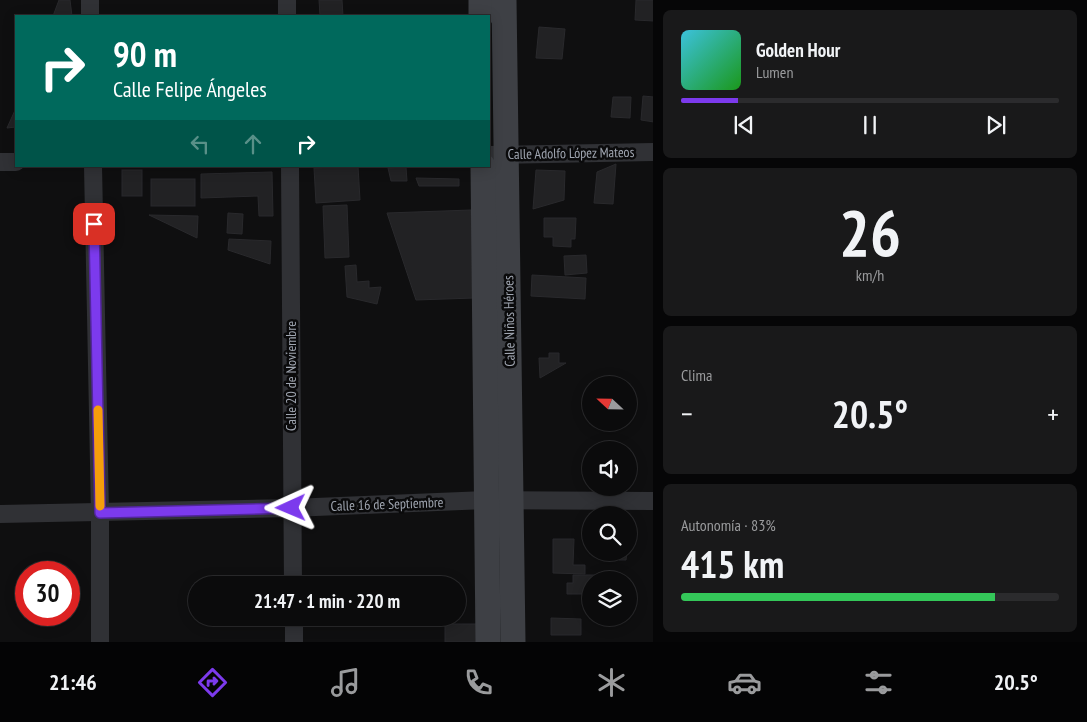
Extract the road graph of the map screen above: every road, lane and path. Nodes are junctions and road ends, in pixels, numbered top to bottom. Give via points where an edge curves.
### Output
1 (90, 0) edge
2 (287, 0) edge
3 (481, 0) edge
4 (504, 0) edge
5 (90, 15) edge
6 (287, 15) edge
7 (481, 15) edge
8 (653, 152) edge
9 (498, 155) edge
10 (0, 162) edge
11 (15, 162) edge
12 (93, 167) edge
13 (290, 167) edge
14 (483, 167) edge
15 (486, 500) junction
16 (511, 501) junction
17 (653, 501) edge
18 (291, 508) junction
19 (100, 513) junction
20 (0, 514) edge
21 (293, 576) edge
22 (294, 626) edge
23 (100, 642) edge
24 (294, 642) edge
25 (488, 642) edge
26 (513, 642) edge

1 - 5 street
2 - 6 street
3 - 7 street
4 - 9 street, Calle Niños Héroes
8 - 9 street, Calle Adolfo López Mateos
9 - 16 street, Calle Niños Héroes
10 - 11 street
12 - 19 street
13 - 18 street, Calle 20 de Noviembre
14 - 15 street, Calle Niños Héroes
15 - 16 street, Calle 16 de Septiembre
15 - 18 street, Calle 16 de Septiembre
15 - 25 street, Calle Niños Héroes
16 - 17 street, Calle 16 de Septiembre
16 - 26 street, Calle Niños Héroes
18 - 19 street, Calle 16 de Septiembre
18 - 21 street, Calle 20 de Noviembre
19 - 20 street, Calle 16 de Septiembre
19 - 23 street
22 - 24 street

